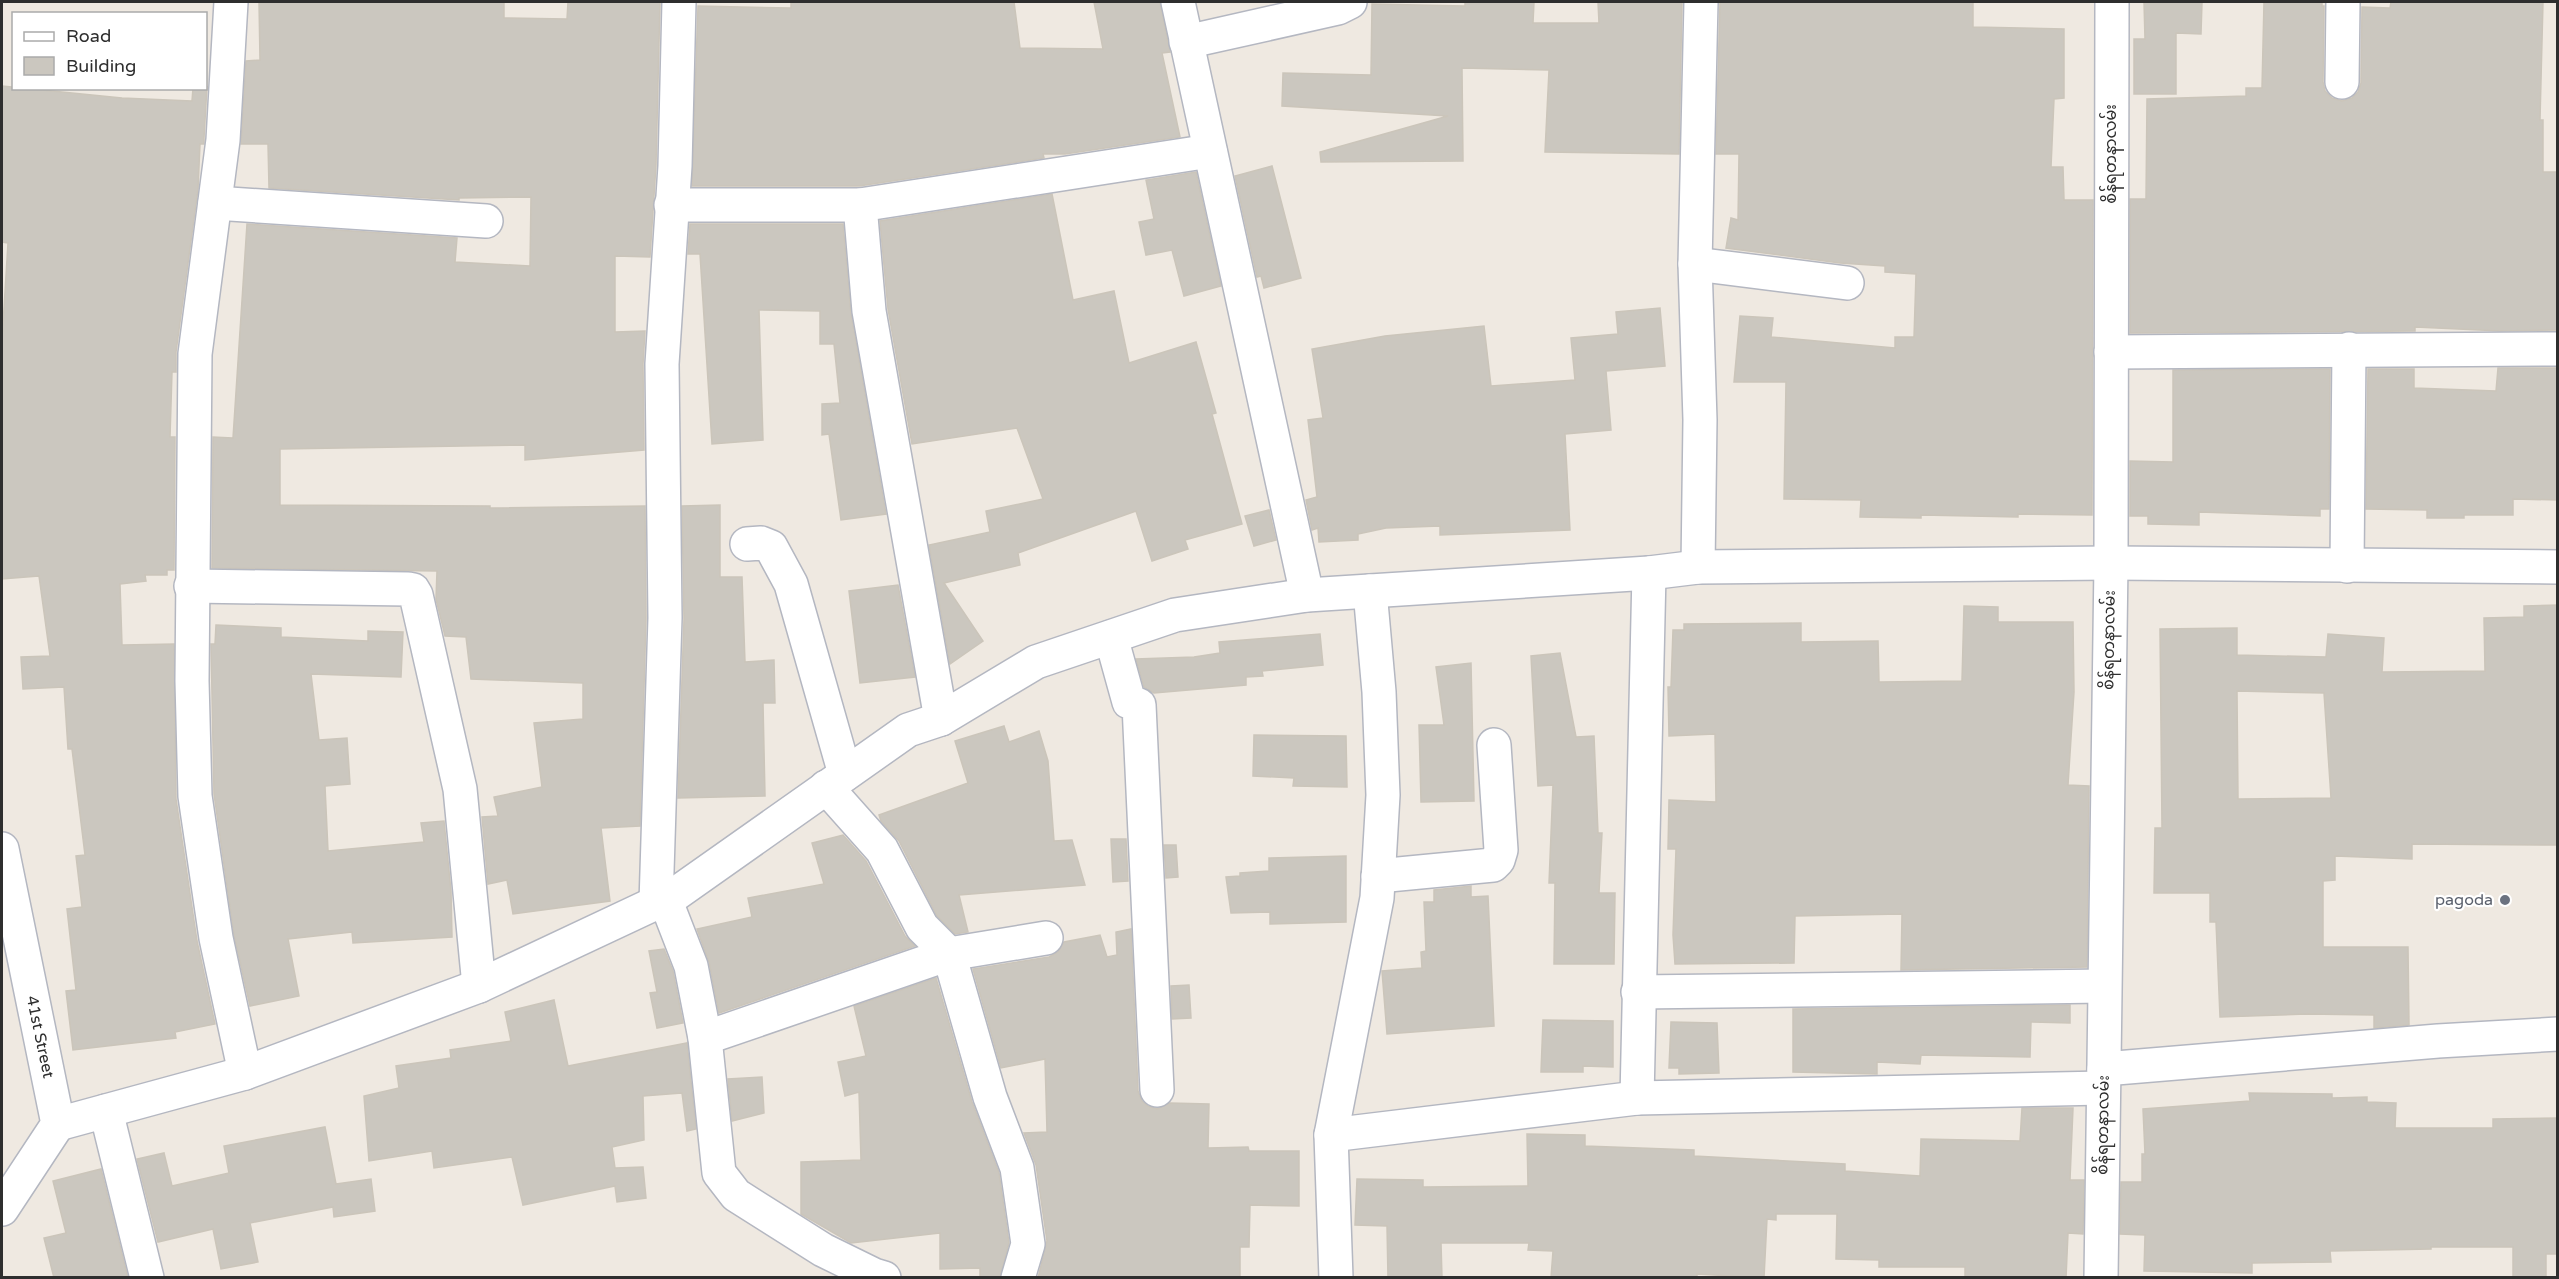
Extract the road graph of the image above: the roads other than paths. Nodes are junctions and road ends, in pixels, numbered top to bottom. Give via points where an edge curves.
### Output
1 (231, 2) edge
2 (679, 2) edge
3 (1178, 2) edge
4 (1350, 2) edge
5 (1701, 2) edge
6 (2112, 2) edge
7 (2343, 2) edge
8 (1186, 42) junction
9 (2342, 82) dead end
10 (1210, 152) junction
11 (215, 203) junction
12 (671, 205) junction
13 (860, 205) junction
14 (486, 221) dead end
15 (1695, 264) junction
16 (1847, 283) dead end
17 (2558, 349) edge
18 (2349, 350) junction
19 (2111, 352) junction
20 (747, 544) dead end
21 (2110, 563) junction
22 (2347, 566) junction
23 (1698, 567) junction
24 (2558, 567) edge
25 (1649, 573) junction
26 (191, 586) junction
27 (1370, 591) junction
28 (1307, 595) junction
29 (1111, 637) junction
30 (941, 718) junction
31 (1494, 745) dead end
32 (836, 780) junction
33 (2, 849) edge
34 (1378, 876) junction
35 (661, 901) junction
36 (1046, 938) dead end
37 (949, 954) junction
38 (479, 986) junction
39 (2104, 986) junction
40 (1638, 992) junction
41 (2558, 1034) edge
42 (705, 1038) junction
43 (245, 1073) junction
44 (2104, 1078) junction
45 (1157, 1090) dead end
46 (1636, 1098) junction
47 (106, 1111) junction
48 (58, 1124) junction
49 (1331, 1135) junction
50 (2, 1209) edge
51 (147, 1278) edge
52 (884, 1278) edge
53 (1018, 1278) edge
54 (1336, 1278) edge
55 (2101, 1278) edge

1 - 11 street via 223,141
2 - 12 street
3 - 8 street
4 - 8 street
5 - 15 street
6 - 19 street, စိန်ရတနာလမ်း
7 - 9 street
8 - 10 street
10 - 13 street
10 - 28 street
11 - 14 street
11 - 26 street via 195,354
12 - 13 street
12 - 35 street via 662,364 665,618
13 - 30 street via 869,310
15 - 16 street
15 - 23 street via 1700,420
17 - 18 street
18 - 19 street
18 - 22 street
19 - 21 street, စိန်ရတနာလမ်း
20 - 32 street via 771,547 791,585
21 - 22 street
21 - 23 street
21 - 39 street, စိန်ရတနာလမ်း
22 - 24 street
23 - 25 street
25 - 27 street
25 - 40 street
26 - 38 street via 408,589 416,595 460,789
26 - 43 street via 195,796 216,938
27 - 28 street
27 - 34 street via 1383,795
28 - 29 street via 1175,615
29 - 30 street via 1036,662
29 - 45 street via 1129,702 1139,705
30 - 32 street via 909,730
31 - 34 street via 1501,850 1498,860 1493,865
32 - 35 street
32 - 37 street via 882,850 922,927
33 - 48 street, 41st Street
34 - 49 street
35 - 38 street
35 - 42 street via 691,966
36 - 37 street
37 - 42 street
37 - 53 street via 990,1097 1017,1168 1028,1244
38 - 43 street
39 - 40 street
39 - 44 street, စိန်ရတနာလမ်း
40 - 46 street
41 - 44 street via 2426,1042
42 - 52 street via 719,1173 736,1194 814,1244
43 - 47 street
44 - 46 street
44 - 55 street, စိန်ရတနာလမ်း
46 - 49 street
47 - 48 street
47 - 51 street
48 - 50 street
49 - 54 street

